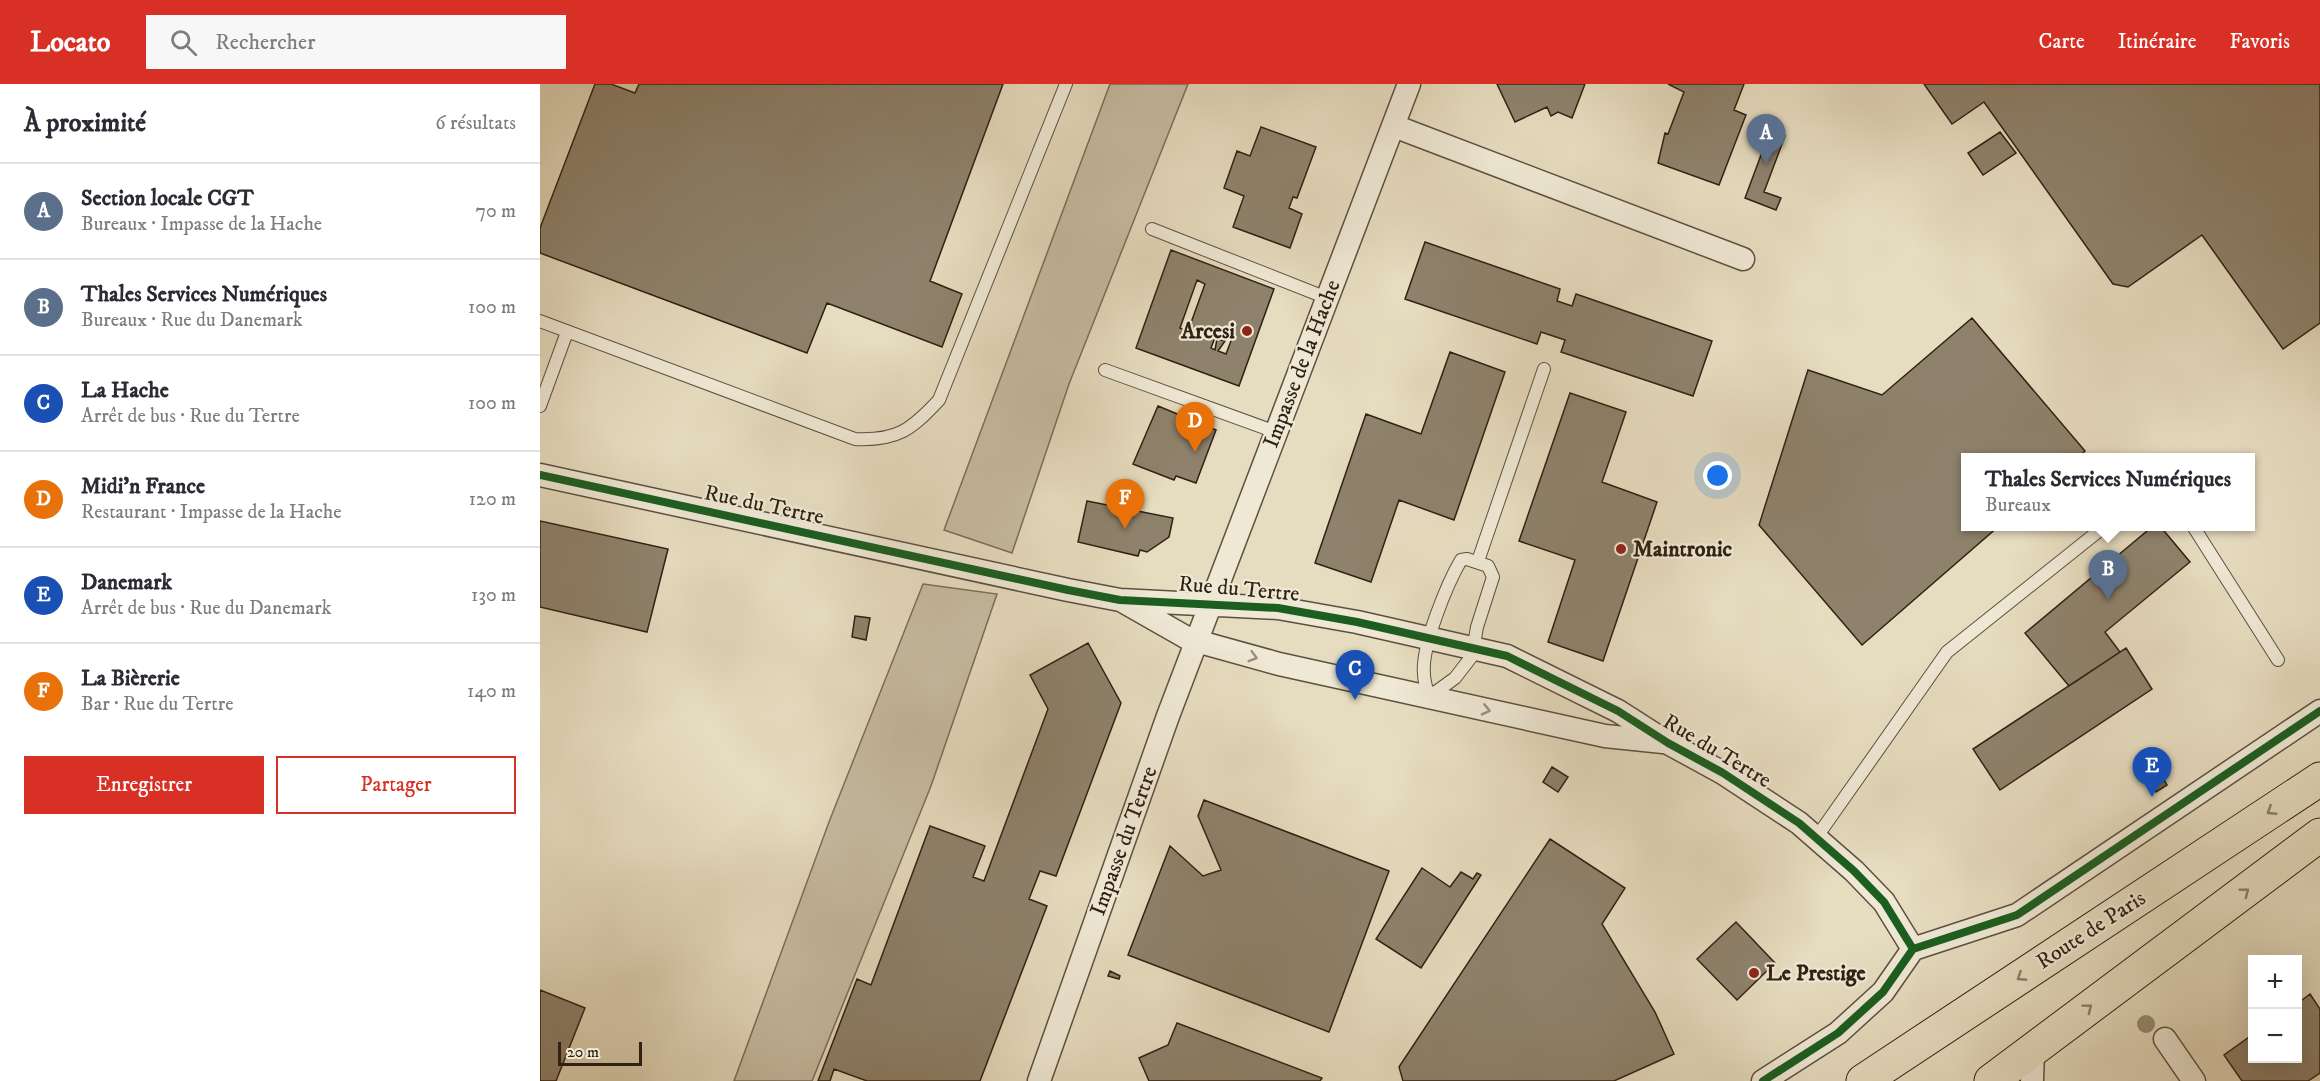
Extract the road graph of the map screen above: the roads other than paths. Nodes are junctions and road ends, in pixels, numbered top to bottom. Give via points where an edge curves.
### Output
1 (1066, 84) edge
2 (1409, 84) edge
3 (1394, 126) junction
4 (1152, 229) dead end
5 (1743, 259) dead end
6 (1327, 298) junction
7 (540, 321) edge
8 (567, 332) junction
9 (1544, 369) dead end
10 (1105, 370) dead end
11 (540, 406) edge
12 (1276, 432) junction
13 (540, 476) edge
14 (2099, 531) edge
15 (2196, 531) edge
16 (1478, 561) junction
17 (1120, 600) junction
18 (1211, 602) junction
19 (1430, 639) junction
20 (1197, 641) junction
21 (1474, 648) junction
22 (2278, 660) dead end
23 (1429, 697) junction
24 (2320, 711) edge
25 (1668, 743) junction
26 (2320, 779) edge
27 (2320, 835) edge
28 (1816, 838) junction
29 (1913, 949) junction
30 (2165, 1039) dead end
31 (2032, 1065) edge
32 (1039, 1081) edge
33 (1763, 1081) edge
34 (1863, 1081) edge
35 (1991, 1081) edge
36 (2194, 1081) edge

1 - 8 lane via 939,400 914,428 882,440 855,439
2 - 3 street, Impasse de la Hache
3 - 5 street
3 - 6 street, Impasse de la Hache
4 - 6 lane
6 - 12 street, Impasse de la Hache
7 - 8 lane
8 - 11 lane
9 - 16 lane
10 - 12 lane
12 - 18 street, Impasse de la Hache
13 - 17 street, Rue du Tertre
14 - 28 lane via 1947,652
15 - 22 lane
16 - 19 lane via 1461,560
16 - 21 lane via 1488,566 1493,577
17 - 18 street, Rue du Tertre
17 - 20 street
18 - 19 street, Rue du Tertre via 1278,608
18 - 20 street, Impasse du Tertre
19 - 21 street, Rue du Tertre
19 - 23 lane via 1423,672
20 -> 23 street via 1279,664
20 - 32 street, Impasse du Tertre
21 - 23 lane via 1455,678
21 - 25 street, Rue du Tertre via 1517,661 1618,711
23 -> 25 street via 1605,736
24 - 29 street via 2017,915
25 - 28 street, Rue du Tertre via 1723,773
26 -> 34 main road, Route de Paris
31 -> 27 main road
28 - 29 street, Rue du Tertre via 1884,902
29 - 33 street via 1883,992 1838,1033
30 - 36 street
31 - 35 main road

